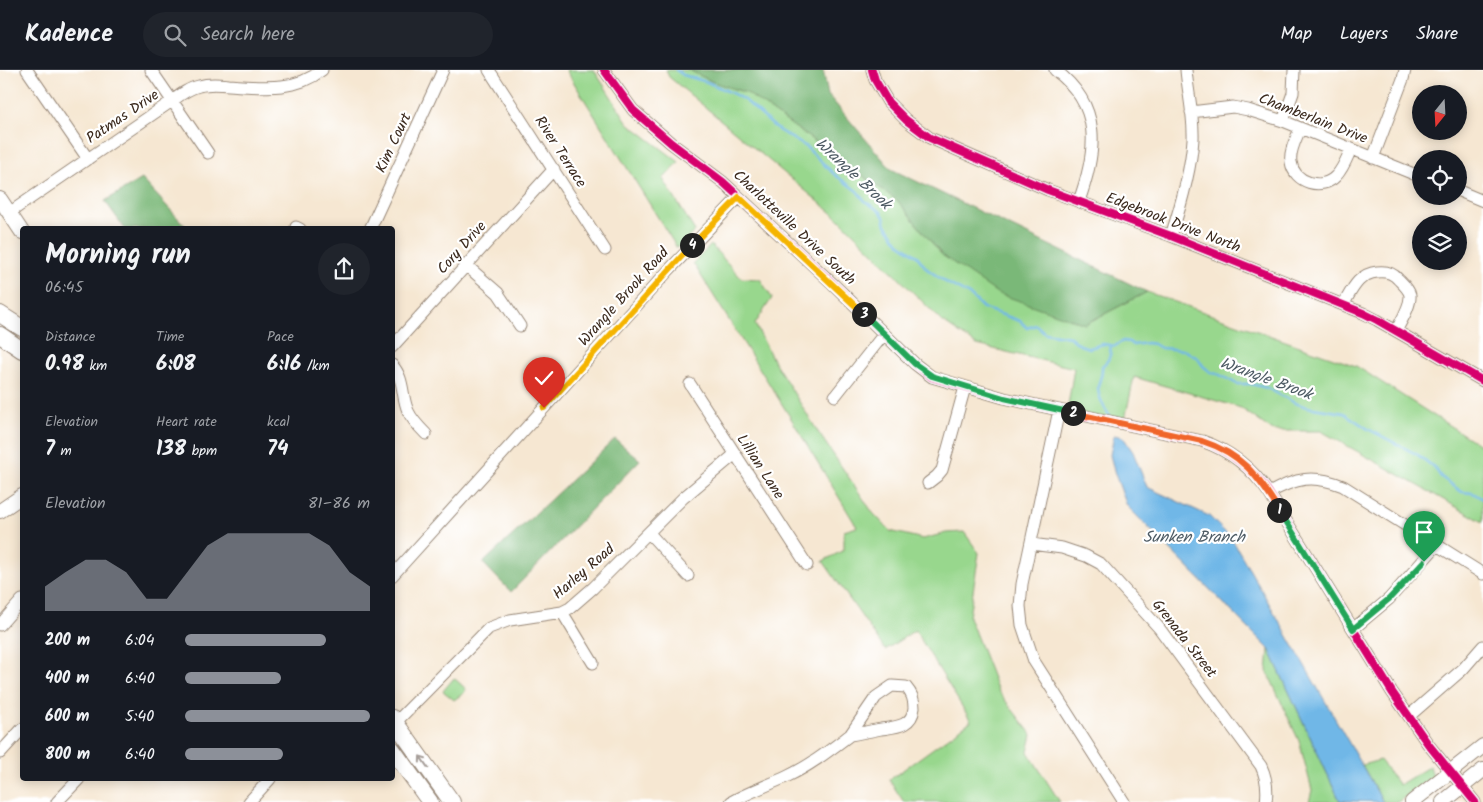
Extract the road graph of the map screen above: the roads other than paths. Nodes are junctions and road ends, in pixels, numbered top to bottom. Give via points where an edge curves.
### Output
1 (27, 70) edge
2 (151, 70) edge
3 (322, 70) edge
4 (443, 70) edge
5 (489, 70) edge
6 (604, 70) edge
7 (872, 70) edge
8 (1056, 70) edge
9 (1186, 70) edge
10 (1294, 70) edge
11 (1405, 70) edge
12 (172, 101) junction
13 (1191, 112) junction
14 (1283, 121) junction
15 (1300, 129) junction
16 (1351, 149) junction
17 (208, 153) dead end
18 (1373, 158) junction
19 (88, 159) junction
20 (554, 169) junction
21 (1412, 173) edge
22 (1467, 194) edge
23 (739, 197) junction
24 (0, 199) edge
25 (1079, 201) junction
26 (1483, 201) edge
27 (9, 213) junction
28 (371, 226) edge
29 (20, 229) edge
30 (1171, 236) junction
31 (605, 250) dead end
32 (467, 266) junction
33 (1343, 305) junction
34 (0, 314) edge
35 (520, 326) dead end
36 (20, 327) edge
37 (1396, 331) junction
38 (884, 334) junction
39 (1, 338) edge
40 (395, 345) edge
41 (20, 349) edge
42 (395, 368) edge
43 (1482, 377) edge
44 (690, 384) dead end
45 (965, 387) junction
46 (834, 396) dead end
47 (1059, 410) junction
48 (426, 434) dead end
49 (734, 455) junction
50 (928, 483) dead end
51 (1268, 493) junction
52 (20, 497) edge
53 (0, 511) edge
54 (649, 533) junction
55 (1031, 544) junction
56 (1437, 545) junction
57 (806, 565) dead end
58 (395, 573) edge
59 (1483, 574) edge
60 (688, 576) dead end
61 (20, 602) edge
62 (562, 612) junction
63 (0, 624) edge
64 (1353, 629) junction
65 (1483, 646) edge
66 (593, 663) dead end
67 (1409, 716) junction
68 (395, 719) edge
69 (395, 721) edge
70 (20, 730) edge
71 (850, 735) junction
72 (1483, 746) edge
73 (0, 753) edge
74 (395, 753) edge
75 (1483, 770) edge
76 (1451, 772) junction
77 (77, 781) edge
78 (268, 781) edge
79 (1462, 788) junction
80 (58, 802) edge
81 (249, 802) edge
82 (430, 802) edge
83 (452, 802) edge
84 (731, 802) edge
85 (1124, 802) edge
86 (1266, 802) edge
87 (1412, 802) edge
88 (1443, 802) edge
89 (1475, 802) edge

1 - 19 street
2 - 12 street
3 - 12 street, Patmas Drive via 297,84 276,88 199,86
4 - 28 street, Kim Court
5 - 20 street, River Terrace
6 - 23 street, Charlotteville Drive South via 633,110
7 - 25 street, Edgebrook Drive North via 888,102 930,138
8 - 25 street via 1080,95 1091,117 1091,160
9 - 13 street
10 - 14 street via 1293,94
11 - 18 street
12 - 17 street
12 - 19 street, Patmas Drive
13 - 14 street, Chamberlain Drive via 1233,107
13 - 30 street via 1193,139 1189,166
14 - 15 street, Chamberlain Drive
15 - 16 street, Chamberlain Drive
15 - 16 street via 1291,162 1294,171 1305,182 1316,184 1332,180
16 - 18 street, Chamberlain Drive
18 - 21 street, Chamberlain Drive
19 - 27 street, Patmas Drive
20 - 31 street, River Terrace
20 - 32 street, Cory Drive
22 - 26 street
23 - 38 street, Charlotteville Drive South
23 - 58 street, Wrangle Brook Road via 668,270
24 - 27 main road
25 - 30 street, Edgebrook Drive North
27 - 29 main road
30 - 33 street, Edgebrook Drive North
32 - 35 street via 498,293
32 - 40 street, Cory Drive
33 - 37 street, Edgebrook Drive North
33 - 37 street via 1356,283 1368,273 1384,271 1396,276 1410,294
34 - 36 highway
37 - 43 street, Edgebrook Drive North
38 - 45 street, Charlotteville Drive South via 932,376
38 - 46 street
39 - 41 highway
42 - 48 street via 402,381 408,411
44 - 49 street, Lillian Lane
45 - 47 street, Charlotteville Drive South
45 - 50 street via 942,470
47 - 51 street, Charlotteville Drive South via 1216,446 1246,465
47 - 55 street
49 - 54 street, Harley Road via 683,498
49 - 57 street, Lillian Lane
51 - 56 street via 1296,480 1332,481
51 - 64 street, Charlotteville Drive South
52 - 53 main road
54 - 60 street
54 - 62 street, Harley Road via 593,588
55 - 85 street via 1020,606 1022,625 1034,661
55 - 86 street, Grenada Street via 1062,548 1101,564 1159,628 1261,766 1266,777
56 - 59 street
56 - 64 street via 1389,599
61 - 63 street
62 - 66 street
62 - 68 street, Harley Road via 510,620 489,628
64 - 67 street, Charlotteville Drive South
65 - 67 street via 1463,669
67 - 76 street, Charlotteville Drive South
83 -> 69 highway
70 - 73 street
71 - 71 street via 897,728 907,722 913,713 912,694 906,687 888,687 876,697
71 - 84 street via 820,758
72 - 76 main road
74 - 82 highway
75 - 79 main road
76 - 79 street, Charlotteville Drive South
76 - 87 main road
77 - 80 street
78 - 81 street
79 - 88 main road
79 - 89 street, Charlotteville Drive South

